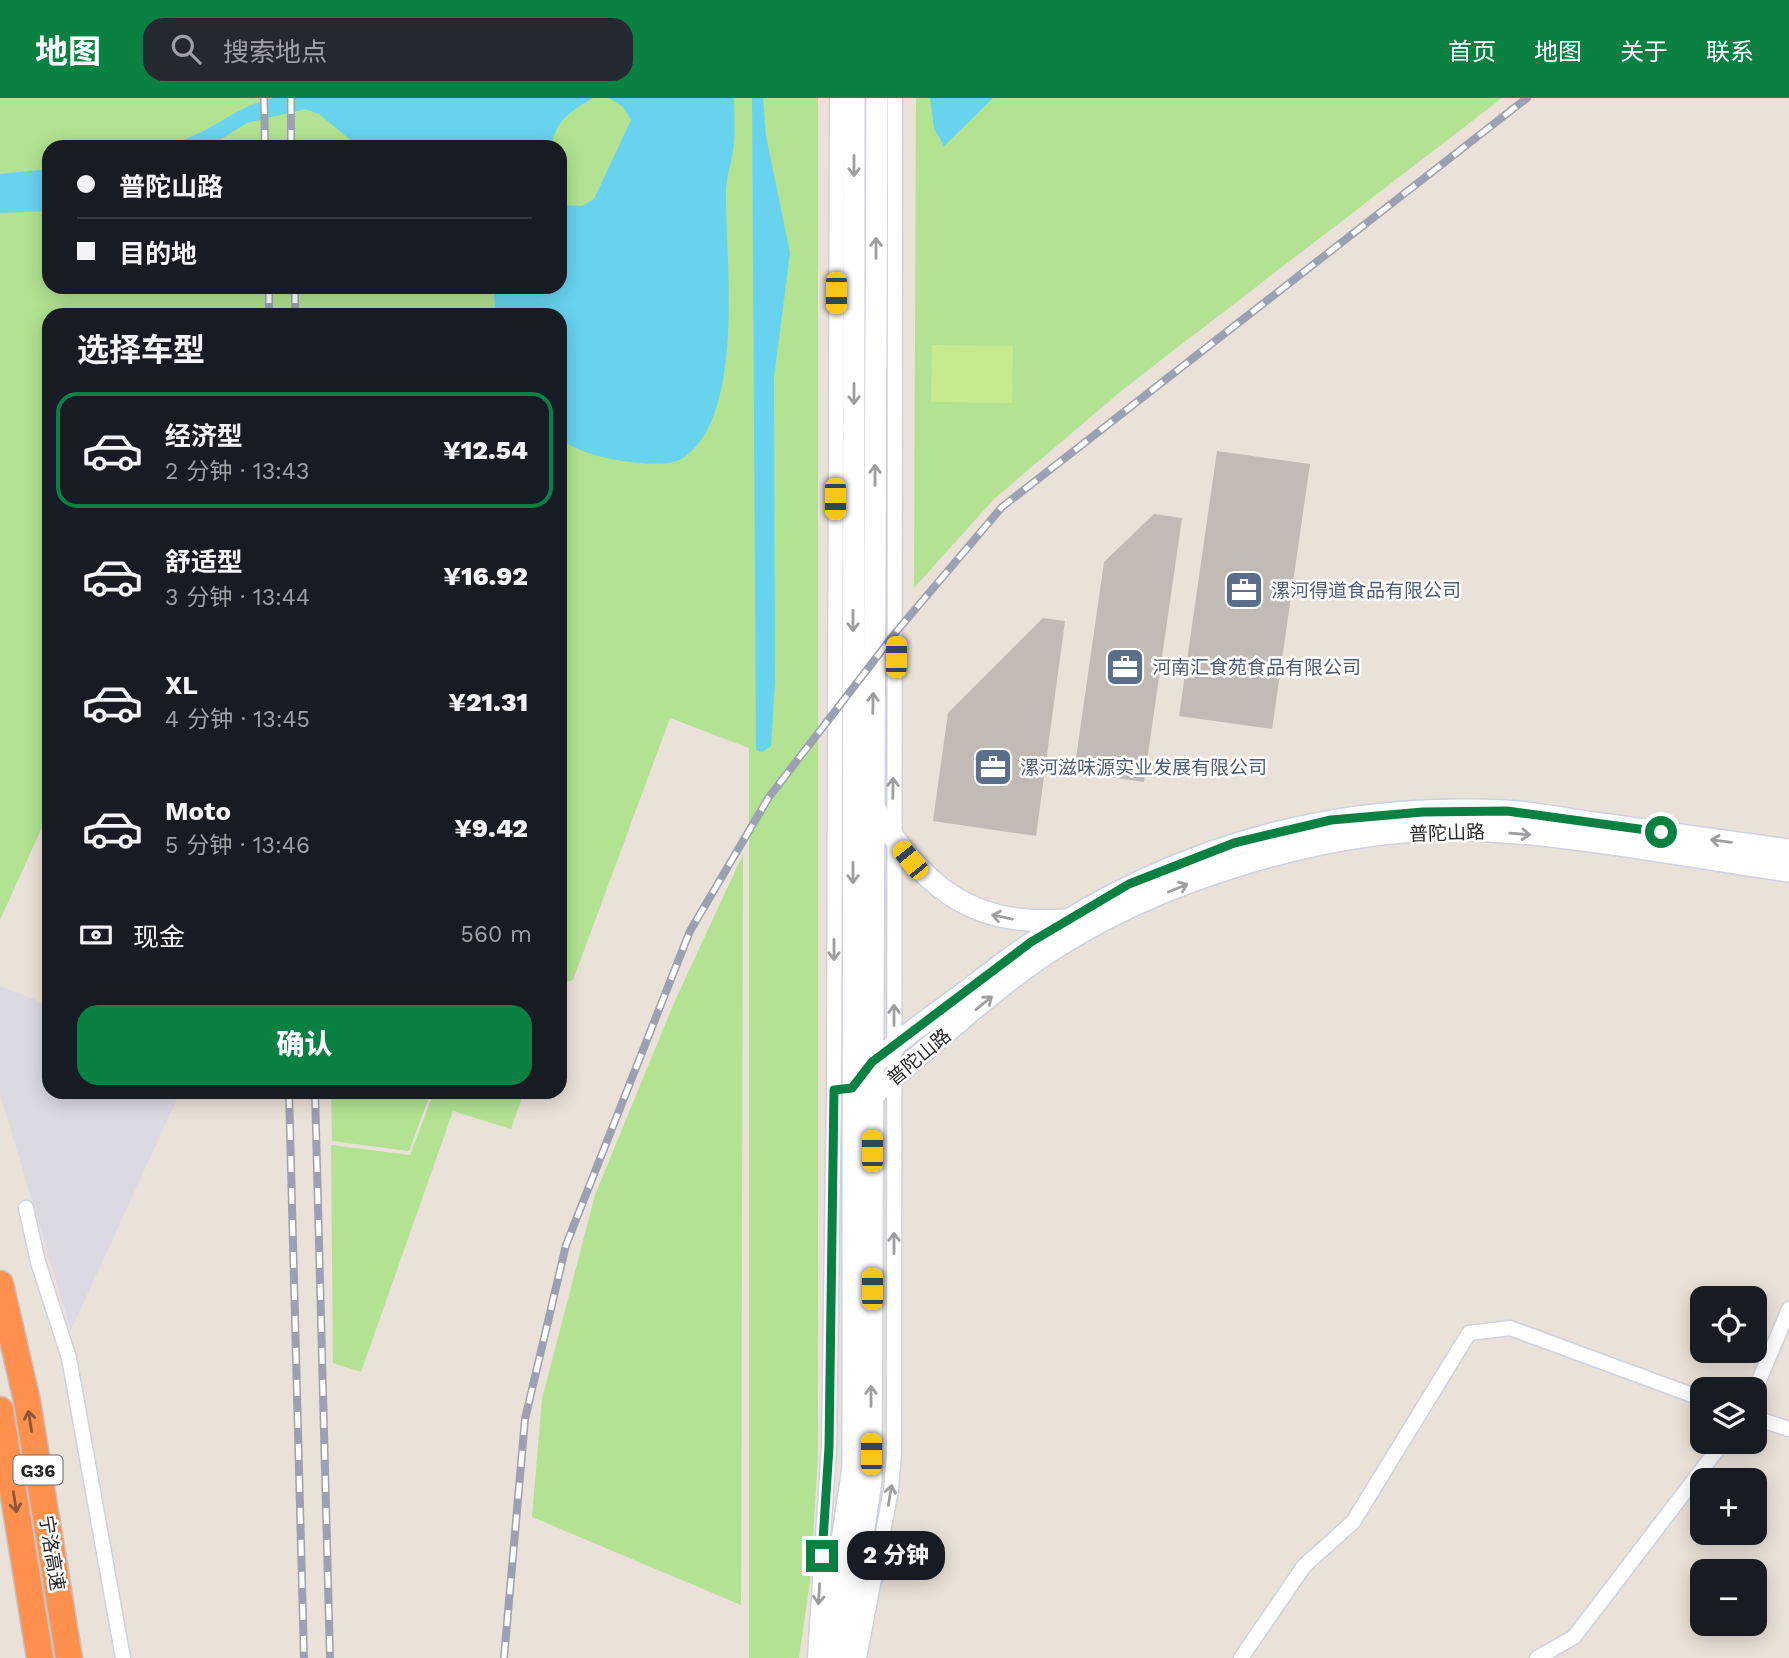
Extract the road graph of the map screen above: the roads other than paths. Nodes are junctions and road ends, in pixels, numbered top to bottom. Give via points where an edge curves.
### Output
1 (837, 98) edge
2 (854, 98) edge
3 (877, 98) edge
4 (895, 98) edge
5 (872, 803) junction
6 (892, 838) junction
7 (1789, 850) edge
8 (1789, 871) edge
9 (1070, 919) junction
10 (894, 1046) junction
11 (872, 1062) junction
12 (894, 1078) junction
13 (853, 1091) junction
14 (26, 1208) dead end
15 (0, 1284) edge
16 (1789, 1309) edge
17 (1760, 1377) edge
18 (1690, 1394) edge
19 (0, 1410) edge
20 (1767, 1422) edge
21 (1789, 1429) edge
22 (1714, 1454) edge
23 (40, 1658) edge
24 (69, 1658) edge
25 (123, 1658) edge
26 (815, 1658) edge
27 (824, 1658) edge
28 (844, 1658) edge
29 (859, 1658) edge
30 (1241, 1658) edge
31 (1537, 1658) edge

1 -> 13 street
2 -> 13 main road
5 -> 3 main road
6 -> 4 street
5 - 6 main road
5 - 11 main road
9 -> 6 main road via 1030,923 984,913 946,892
10 -> 6 street
7 -> 9 main road, 普陀山路 via 1507,811 1331,820 1234,843 1129,884
12 -> 8 main road, 普陀山路 via 1040,958 1120,911 1223,870 1339,839 1466,830 1525,834
9 - 10 main road, 普陀山路 via 1031,942
10 - 11 main road, 普陀山路
10 - 12 street
11 - 13 main road, 普陀山路
12 - 13 main road, 普陀山路
29 -> 12 street via 891,1490
13 -> 26 street
13 - 27 main road via 853,1468
28 -> 13 main road via 871,1482
14 - 25 street via 69,1358
24 -> 15 highway, 宁洛高速 / G36 via 27,1401
16 - 17 street
18 - 30 street via 1510,1328 1469,1333 1353,1522 1304,1566
19 -> 23 highway, 宁洛高速 / G36
20 - 21 street
22 - 31 street via 1574,1637

